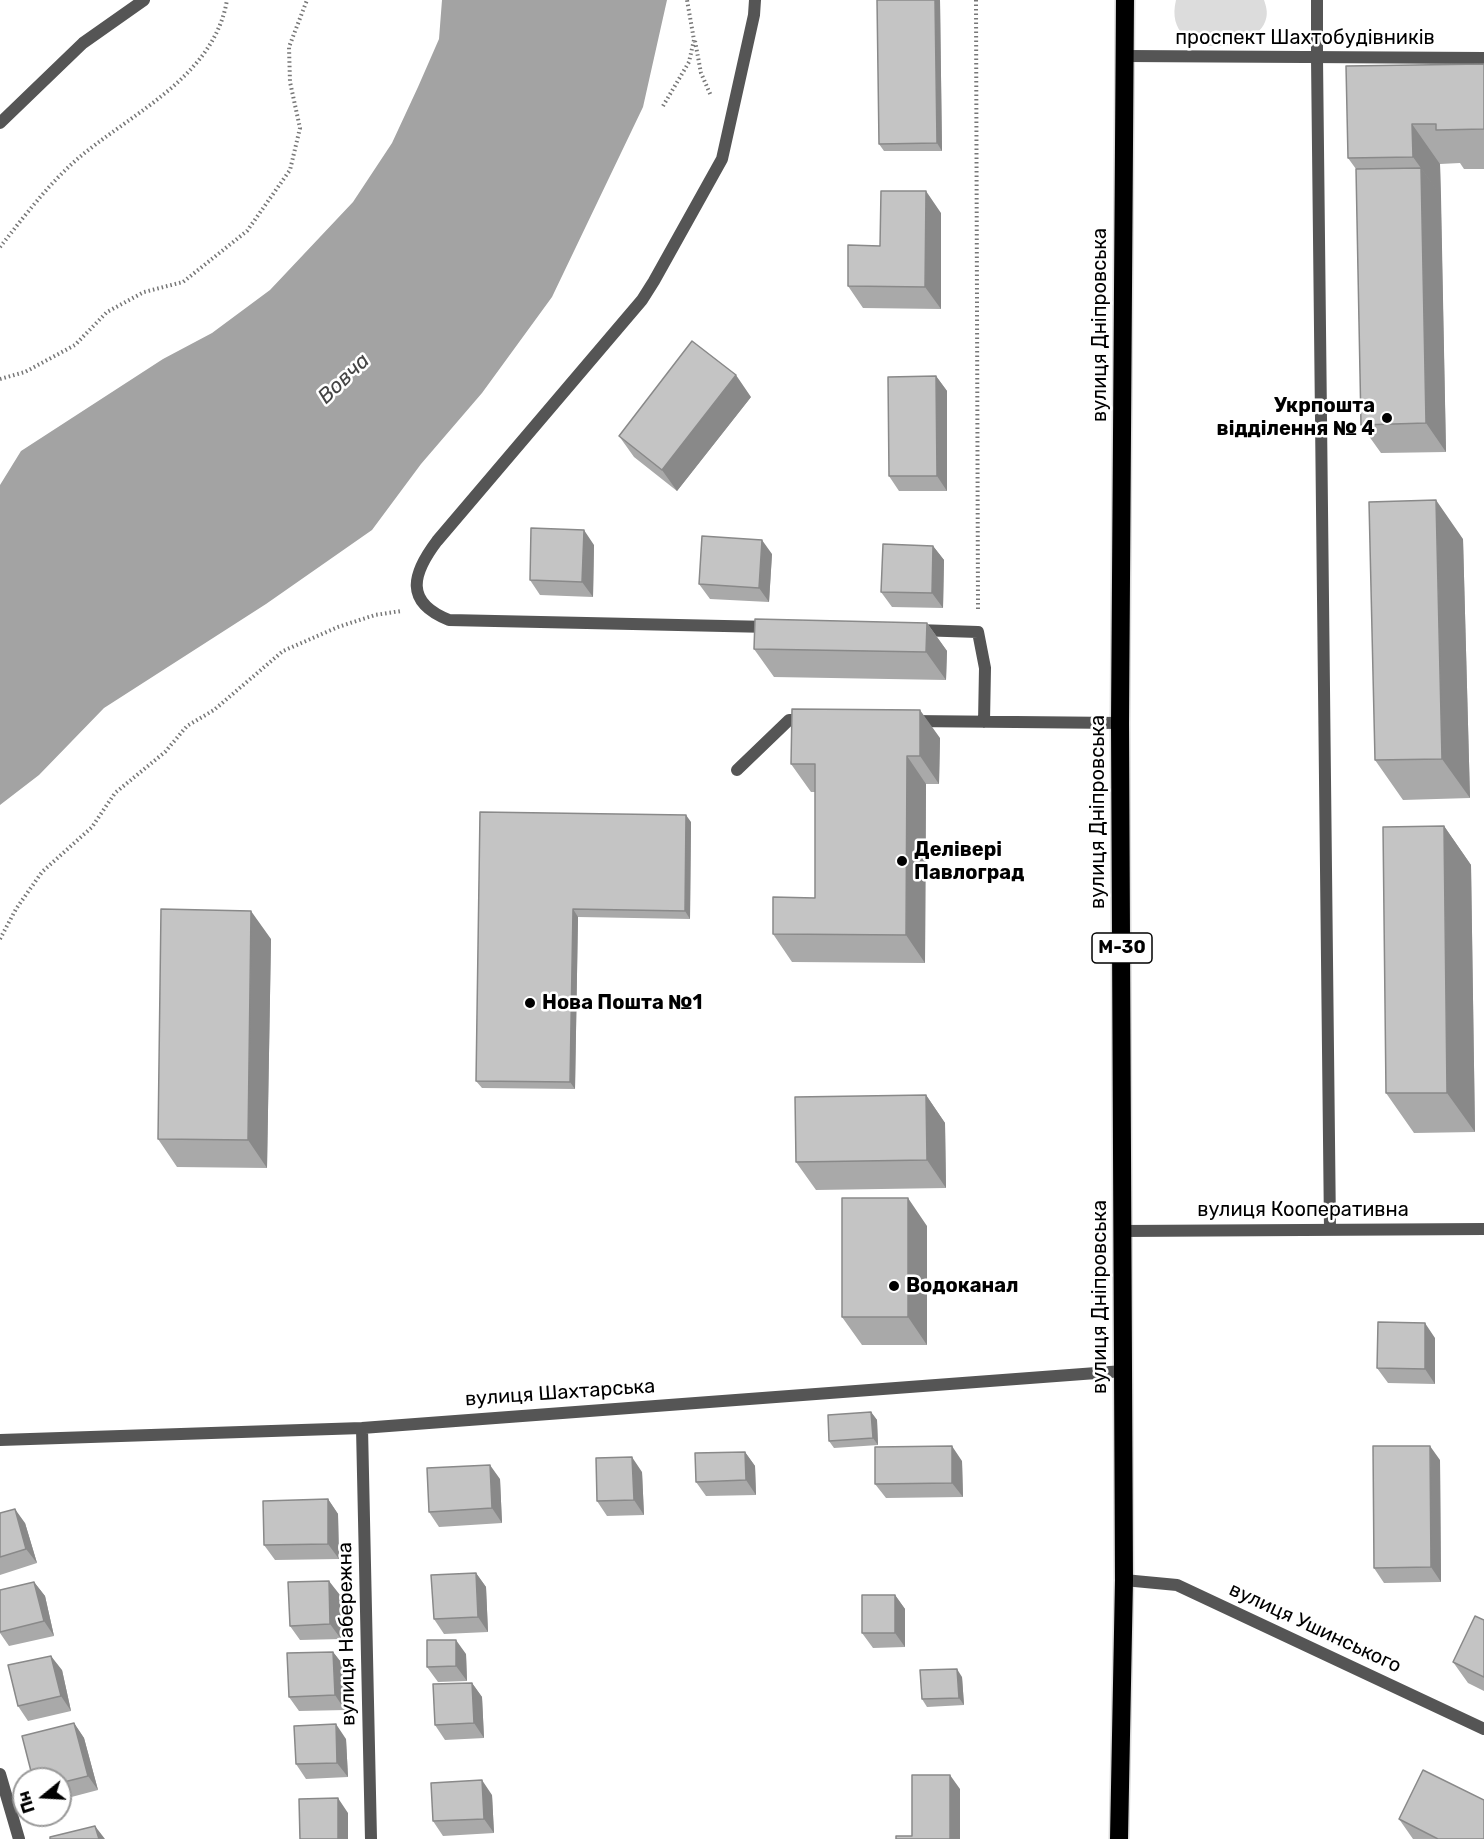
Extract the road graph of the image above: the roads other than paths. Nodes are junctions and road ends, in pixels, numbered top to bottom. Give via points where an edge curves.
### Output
1 (144, 0) edge
2 (755, 0) edge
3 (1125, 0) edge
4 (1317, 0) edge
5 (1126, 56) junction
6 (1317, 58) junction
7 (1484, 58) edge
8 (0, 123) edge
9 (778, 627) edge
10 (908, 630) edge
11 (823, 720) edge
12 (892, 721) edge
13 (984, 722) junction
14 (1120, 723) junction
15 (737, 770) dead end
16 (1330, 1229) junction
17 (1484, 1229) edge
18 (1122, 1232) junction
19 (1123, 1371) junction
20 (362, 1428) junction
21 (0, 1440) edge
22 (1124, 1580) junction
23 (1484, 1729) edge
24 (0, 1774) edge
25 (19, 1839) edge
26 (371, 1839) edge
27 (1119, 1839) edge

1 - 8 street via 83,43
2 - 9 street via 722,159 642,300 424,558 417,579 418,597 429,612 449,620
3 - 5 highway, вулиця Дніпровська / М-30
4 - 6 street
5 - 6 street, проспект Шахтобудівників
5 - 14 highway, вулиця Дніпровська / М-30
6 - 7 street, проспект Шахтобудівників
6 - 16 street
10 - 13 street via 978,632 985,668
11 - 15 street via 789,720
12 - 13 street
13 - 14 street
14 - 18 highway, вулиця Дніпровська / М-30
16 - 17 street, вулиця Кооперативна
16 - 18 street, вулиця Кооперативна
18 - 19 highway, вулиця Дніпровська / М-30
19 - 20 street, вулиця Шахтарська
19 - 22 highway, вулиця Дніпровська / М-30
20 - 21 street, вулиця Шахтарська
20 - 26 street, вулиця Набережна
22 - 23 street, вулиця Ушинського via 1178,1585
22 - 27 highway, вулиця Дніпровська / М-30
24 - 25 street

